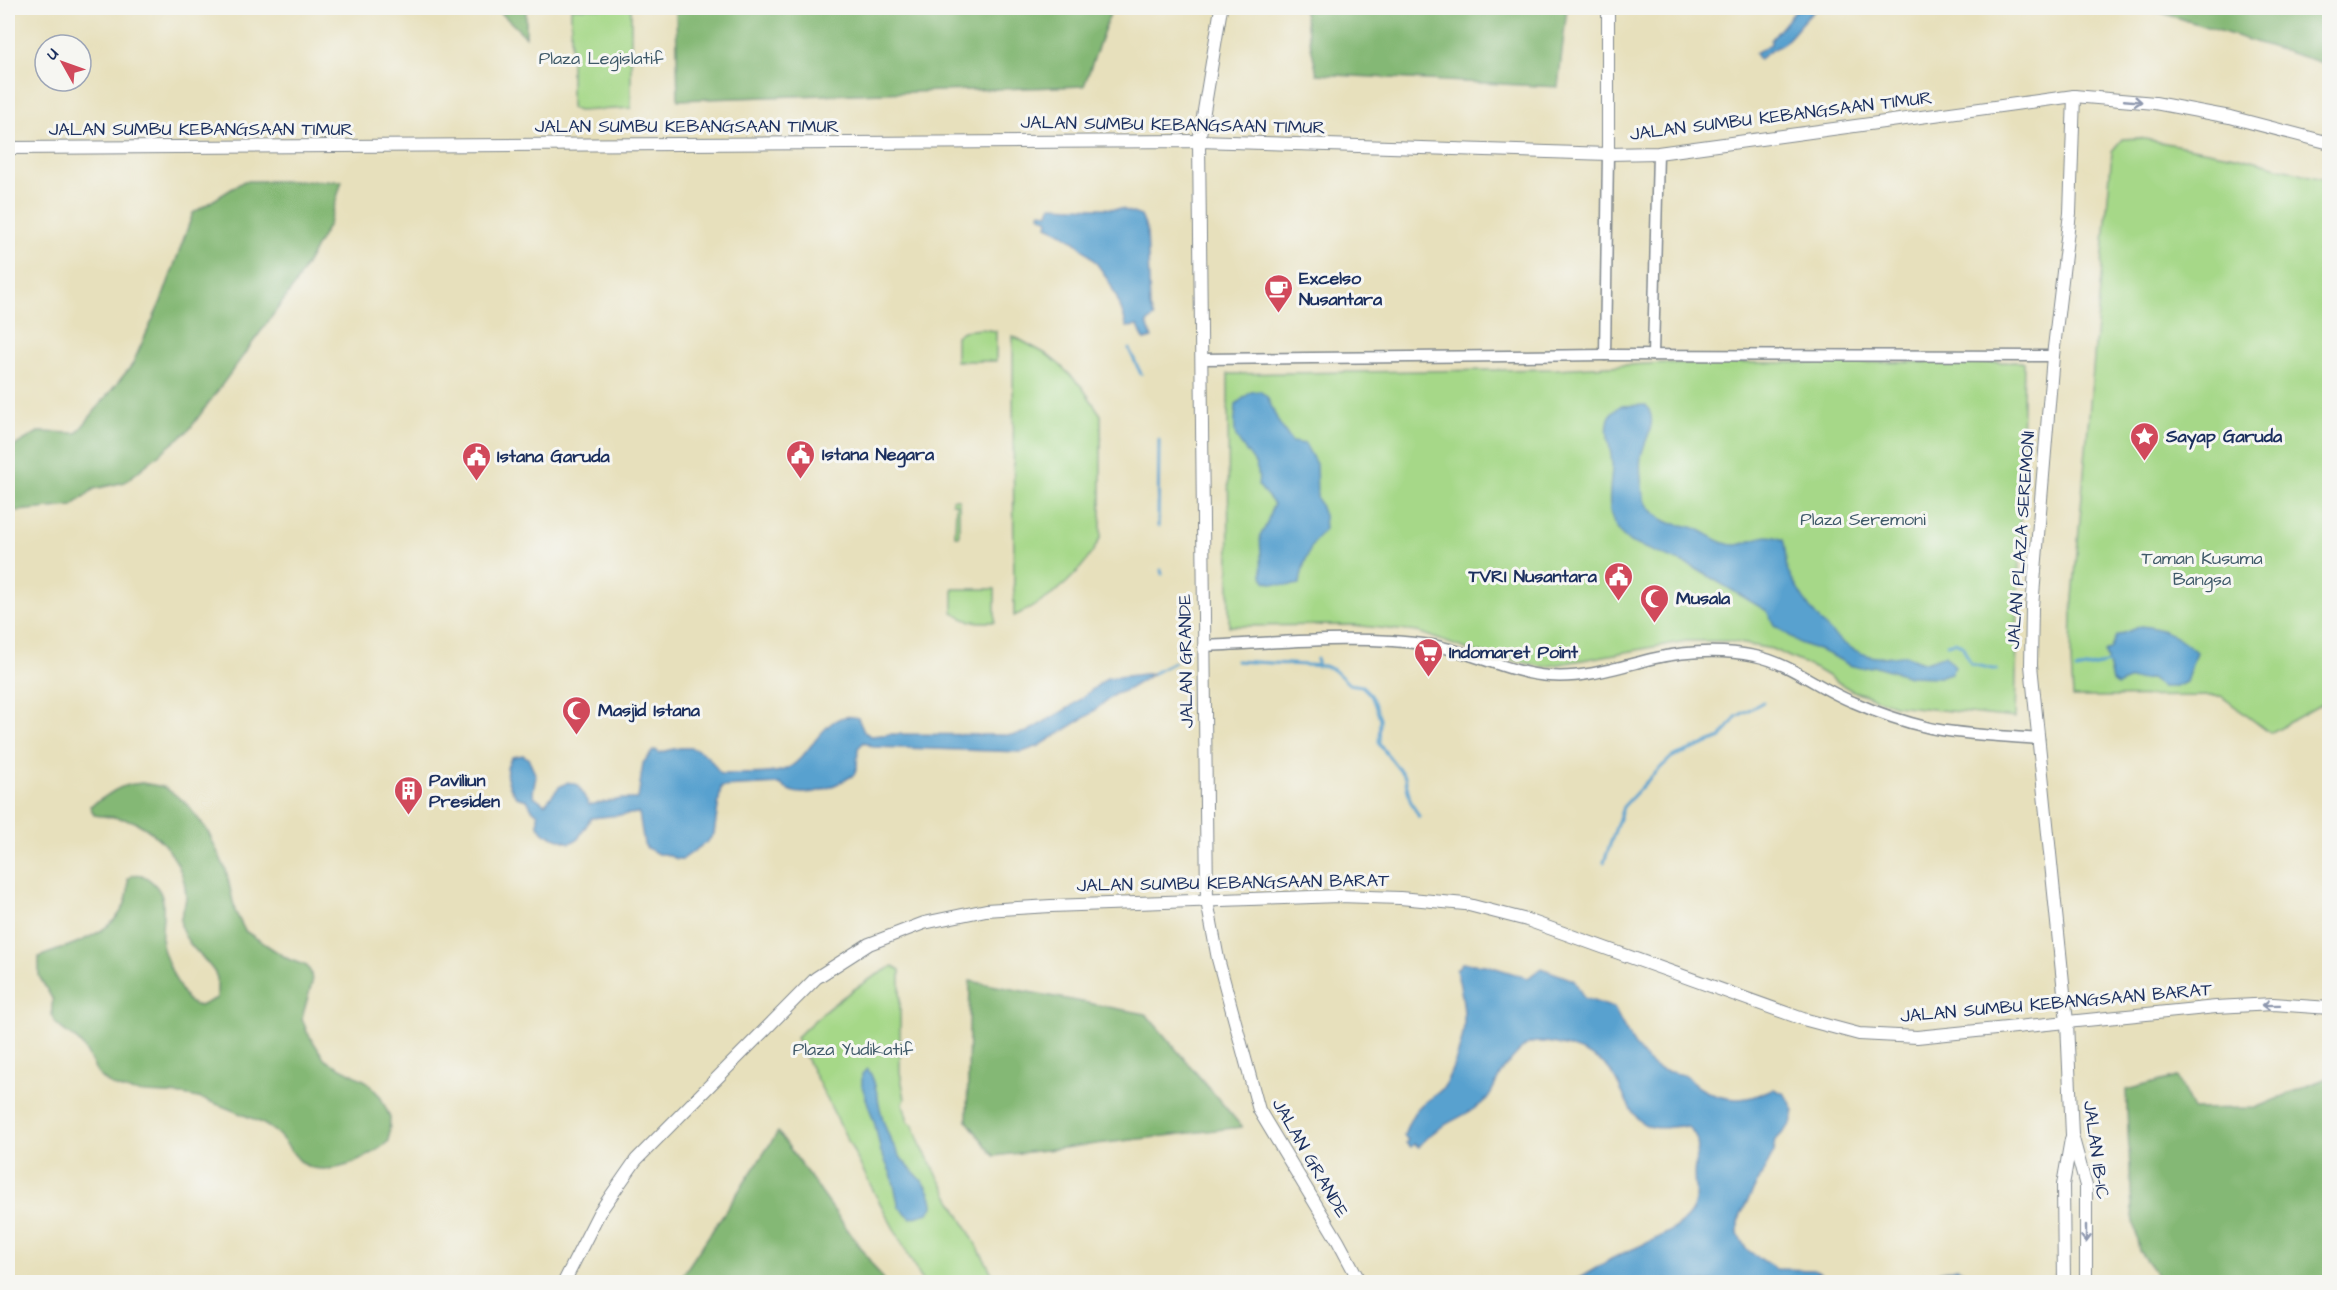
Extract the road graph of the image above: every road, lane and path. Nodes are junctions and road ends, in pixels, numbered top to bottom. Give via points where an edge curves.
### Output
1 (1221, 8) edge
2 (1608, 8) edge
3 (2074, 96) junction
4 (1199, 141) junction
5 (2330, 143) edge
6 (8, 148) edge
7 (1658, 153) junction
8 (1608, 154) junction
9 (1605, 355) junction
10 (1653, 356) junction
11 (2053, 356) junction
12 (1203, 359) junction
13 (1204, 646) junction
14 (2039, 739) junction
15 (1207, 902) junction
16 (2330, 1008) edge
17 (2067, 1022) junction
18 (2072, 1135) junction
19 (564, 1282) edge
20 (1360, 1282) edge
21 (2064, 1282) edge
22 (2086, 1282) edge

1 - 4 street, JALAN GRANDE
2 - 8 street
3 -> 5 street, JALAN SUMBU KEBANGSAAN TIMUR via 2155,103
3 - 7 street, JALAN SUMBU KEBANGSAAN TIMUR
3 - 11 street, JALAN PLAZA SEREMONI via 2070,213
4 - 6 street, JALAN SUMBU KEBANGSAAN TIMUR
4 - 8 street, JALAN SUMBU KEBANGSAAN TIMUR
4 - 12 street, JALAN GRANDE
7 - 8 street, JALAN SUMBU KEBANGSAAN TIMUR
7 - 10 street
8 - 9 street
9 - 10 street
9 - 12 street
10 - 11 street
11 - 14 street, JALAN PLAZA SEREMONI via 2032,607 2031,665
12 - 13 street, JALAN GRANDE
13 - 14 street via 1327,640 1407,642 1463,651 1532,674 1551,676 1615,669 1694,651 1729,652 1786,667 1850,702 1891,718 1933,729
13 - 15 street, JALAN GRANDE
14 - 17 street, JALAN PLAZA SEREMONI
15 - 17 street, JALAN SUMBU KEBANGSAAN BARAT via 1339,896 1466,904 1527,920 1803,1019 1859,1034 1917,1037
15 - 19 street, JALAN SUMBU KEBANGSAAN BARAT via 986,910 924,922 869,944 816,978 636,1160 599,1213
15 - 20 street, JALAN GRANDE via 1218,959 1259,1110
16 -> 17 street, JALAN SUMBU KEBANGSAAN BARAT via 2273,1004 2216,1007
17 - 18 street, JALAN 1B-1C
18 - 21 street via 2063,1185
18 -> 22 street, JALAN 1B-1C via 2086,1186

